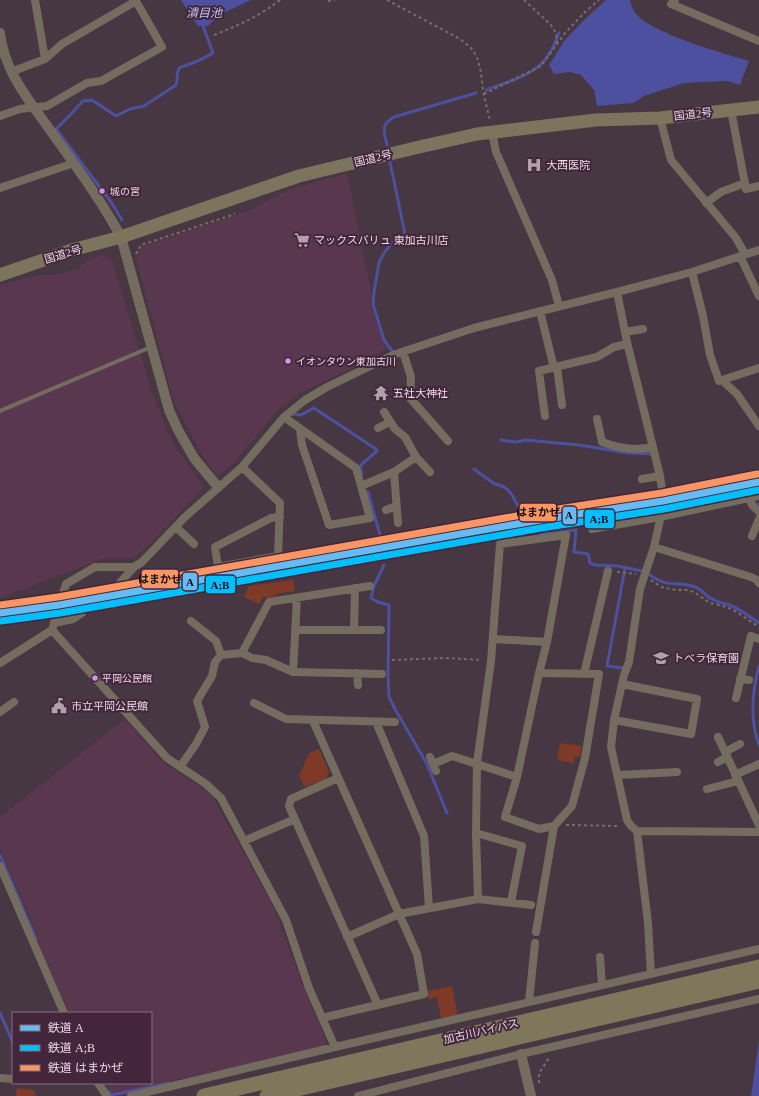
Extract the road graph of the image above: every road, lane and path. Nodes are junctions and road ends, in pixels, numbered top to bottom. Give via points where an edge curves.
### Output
1 (35, 0) edge
2 (280, 0) edge
3 (335, 0) edge
4 (387, 0) edge
5 (524, 0) edge
6 (599, 0) edge
7 (675, 0) edge
8 (137, 1) edge
9 (328, 1) edge
10 (214, 35) dead end
11 (0, 38) edge
12 (759, 40) edge
13 (557, 44) junction
14 (44, 59) junction
15 (12, 72) junction
16 (484, 94) junction
17 (759, 107) edge
18 (33, 108) junction
19 (731, 110) junction
20 (0, 116) edge
21 (660, 118) junction
22 (492, 132) junction
23 (74, 164) junction
24 (745, 183) junction
25 (759, 186) edge
26 (0, 188) edge
27 (706, 203) junction
28 (235, 214) dead end
29 (121, 238) junction
30 (759, 250) edge
31 (742, 255) junction
32 (134, 257) dead end
33 (692, 272) junction
34 (0, 275) edge
35 (617, 292) junction
36 (759, 296) edge
37 (560, 306) junction
38 (540, 311) junction
39 (643, 329) dead end
40 (625, 332) junction
41 (627, 344) junction
42 (151, 347) junction
43 (403, 352) junction
44 (555, 367) junction
45 (759, 368) edge
46 (723, 381) junction
47 (562, 405) dead end
48 (0, 411) edge
49 (384, 412) dead end
50 (545, 416) dead end
51 (284, 417) junction
52 (597, 419) dead end
53 (390, 422) junction
54 (759, 426) edge
55 (378, 428) dead end
56 (300, 429) junction
57 (448, 441) dead end
58 (652, 447) junction
59 (416, 457) junction
60 (242, 467) junction
61 (394, 472) junction
62 (430, 472) dead end
63 (660, 476) junction
64 (642, 479) dead end
65 (361, 486) junction
66 (218, 487) junction
67 (759, 496) edge
68 (750, 498) junction
69 (396, 506) junction
70 (386, 510) dead end
71 (759, 512) edge
72 (280, 517) junction
73 (660, 517) junction
74 (759, 519) edge
75 (398, 523) dead end
76 (176, 527) junction
77 (604, 527) junction
78 (592, 529) dead end
79 (604, 536) dead end
80 (752, 536) dead end
81 (194, 544) dead end
82 (654, 547) junction
83 (707, 564) junction
84 (134, 567) junction
85 (608, 571) joint
86 (731, 571) junction
87 (704, 573) dead end
88 (645, 575) junction
89 (729, 580) dead end
90 (759, 583) edge
91 (118, 584) dead end
92 (370, 586) dead end
93 (355, 588) junction
94 (297, 598) junction
95 (82, 613) dead end
96 (191, 621) dead end
97 (53, 627) junction
98 (759, 627) edge
99 (296, 630) junction
100 (354, 630) junction
101 (381, 630) dead end
102 (493, 639) junction
103 (759, 639) edge
104 (547, 642) junction
105 (242, 653) junction
106 (221, 655) junction
107 (392, 660) dead end
108 (1, 661) edge
109 (491, 661) junction
110 (293, 672) junction
111 (357, 673) junction
112 (539, 673) junction
113 (382, 674) dead end
114 (584, 674) junction
115 (622, 684) junction
116 (358, 685) dead end
117 (736, 698) dead end
118 (14, 702) dead end
119 (254, 703) dead end
120 (0, 712) edge
121 (614, 720) junction
122 (313, 721) junction
123 (376, 722) junction
124 (395, 722) dead end
125 (718, 737) dead end
126 (740, 744) dead end
127 (726, 755) junction
128 (718, 762) dead end
129 (477, 763) junction
130 (433, 764) dead end
131 (759, 764) edge
132 (180, 766) junction
133 (677, 772) dead end
134 (618, 775) junction
135 (517, 776) junction
136 (338, 778) junction
137 (737, 778) junction
138 (707, 790) dead end
139 (295, 819) junction
140 (554, 826) junction
141 (759, 826) edge
142 (634, 829) junction
143 (759, 832) edge
144 (476, 833) junction
145 (244, 841) junction
146 (0, 866) edge
147 (2, 878) edge
148 (478, 899) junction
149 (511, 902) junction
150 (532, 905) dead end
151 (429, 908) junction
152 (399, 914) junction
153 (536, 932) dead end
154 (347, 937) junction
155 (535, 943) dead end
156 (759, 949) edge
157 (600, 957) dead end
158 (759, 967) edge
159 (651, 974) junction
160 (759, 981) edge
161 (602, 985) junction
162 (759, 999) edge
163 (529, 1002) junction
164 (378, 1005) junction
165 (64, 1012) edge
166 (322, 1018) junction
167 (335, 1047) junction
168 (521, 1054) junction
169 (549, 1058) dead end
170 (1, 1076) edge
171 (12, 1079) edge
172 (99, 1084) edge
173 (540, 1089) dead end
174 (107, 1096) edge
175 (131, 1096) edge
176 (204, 1096) edge
177 (267, 1096) edge
178 (358, 1096) edge
179 (531, 1096) edge

1 - 14 street
2 - 10 path via 247,21
3 - 9 path
4 - 16 path via 472,48 479,63
5 - 13 path via 551,25 556,33
6 - 13 path
7 - 12 street via 671,4
8 - 14 street via 62,44
8 - 18 street via 162,47 101,81 87,83 47,106
11 - 15 street
13 - 16 path via 541,66
14 - 15 street
15 - 18 street
16 - 22 path
17 - 19 highway, 国道2号
18 - 20 street via 20,109
18 - 23 street
19 - 21 highway, 国道2号
19 - 24 street
21 - 22 highway, 国道2号 via 596,120
21 - 27 street via 671,160
22 - 29 highway, 国道2号 via 299,176
22 - 37 street via 496,152 549,274
23 - 26 street
23 - 29 street via 108,213
24 - 25 street via 746,189
24 - 27 street via 721,192
27 - 31 street via 736,238
28 - 32 path via 141,245
29 - 34 highway, 国道2号 via 72,250
29 - 42 street
30 - 31 street
31 - 33 street
31 - 36 street
33 - 35 street
33 - 46 street via 710,355 719,381
35 - 37 street
35 - 40 street
37 - 38 street
38 - 43 street via 474,328
38 - 44 street
39 - 40 street
40 - 41 street
41 - 44 street via 614,347 597,357
41 - 58 street
42 - 48 lane
42 - 66 street via 169,410 178,430 194,458
43 - 51 street via 310,396
43 - 57 street via 411,377 410,398
44 - 47 street
44 - 50 street via 539,371
45 - 46 street
46 - 54 street via 737,394
49 - 53 street
51 - 56 street
51 - 60 street
52 - 58 street via 602,442 616,447
53 - 55 street
53 - 59 street via 405,437
56 - 65 street via 356,468
56 - 65 street via 302,445 329,524 370,518
58 - 63 street
59 - 61 street
59 - 62 street
60 - 66 street
60 - 72 street via 280,503
61 - 65 street
61 - 69 street
63 - 64 street
63 - 73 street via 663,496
66 - 76 street
67 - 68 street
68 - 71 street via 752,505
68 - 73 street
69 - 70 street
69 - 75 street
72 - 72 street via 278,556 218,567 215,548 271,518
73 - 77 street
73 - 82 street
74 - 80 street
76 - 81 street
76 - 84 street
77 - 78 street
77 - 79 street
82 - 83 street
82 - 88 street
83 - 86 street
83 - 87 street
84 - 91 street
84 - 97 street via 95,567 66,584
85 - 88 path
85 - 114 street
86 - 89 street
86 - 90 street via 751,577
88 - 98 path via 661,587 687,590 710,604 732,609
88 - 115 street via 640,589 629,662
92 - 93 street
93 - 94 street
93 - 100 street
94 - 99 street
94 - 105 street via 269,602
95 - 97 street via 73,620
96 - 106 street via 216,641
97 - 108 street
97 - 132 street via 167,758
99 - 100 street
99 - 110 street
100 - 101 street
102 - 104 street
102 - 104 street via 500,544 566,535
102 - 109 street
103 - 117 street via 751,636 744,680
104 - 112 street
105 - 106 street
105 - 110 street
106 - 132 street via 214,662 212,676 197,701 205,727
107 - 109 path via 445,658
109 - 129 street
110 - 111 street
111 - 113 street
111 - 116 street
112 - 114 street
112 - 135 street
114 - 140 street via 599,674 585,758 572,806
115 - 121 street
115 - 121 street via 697,699 690,734
118 - 120 street
119 - 122 street via 286,720
121 - 134 street via 611,747
122 - 123 street
122 - 136 street
123 - 124 street
123 - 151 street via 424,836
125 - 127 street
126 - 127 street
127 - 128 street
127 - 137 street
129 - 130 street via 452,756
129 - 135 street
129 - 144 street
131 - 137 street
132 - 145 street via 221,798
133 - 134 street
134 - 142 street via 627,820
135 - 140 street via 505,817 539,829
136 - 139 street via 291,799 289,806
136 - 152 street
137 - 138 street
137 - 141 street
139 - 145 street
139 - 154 street
140 - 142 path via 600,825
140 - 153 street
142 - 143 street
142 - 159 street via 648,923
144 - 148 street
144 - 149 street via 522,846
145 - 166 street via 286,920
146 - 147 street
147 - 165 street
148 - 149 street
148 - 151 street
149 - 150 street
151 - 152 street
152 - 154 street
152 - 164 street via 417,954 424,994
154 - 164 street
155 - 163 street
156 - 159 street
157 - 161 street
158 - 176 highway, 加古川バイパス
159 - 161 street
160 - 177 highway, 加古川バイパス
161 - 163 street
162 - 168 street
163 - 167 street
164 - 166 street
166 - 167 street
167 - 175 street
168 - 178 street
168 - 179 street
169 - 173 path via 539,1072
170 - 171 street
172 - 174 street

